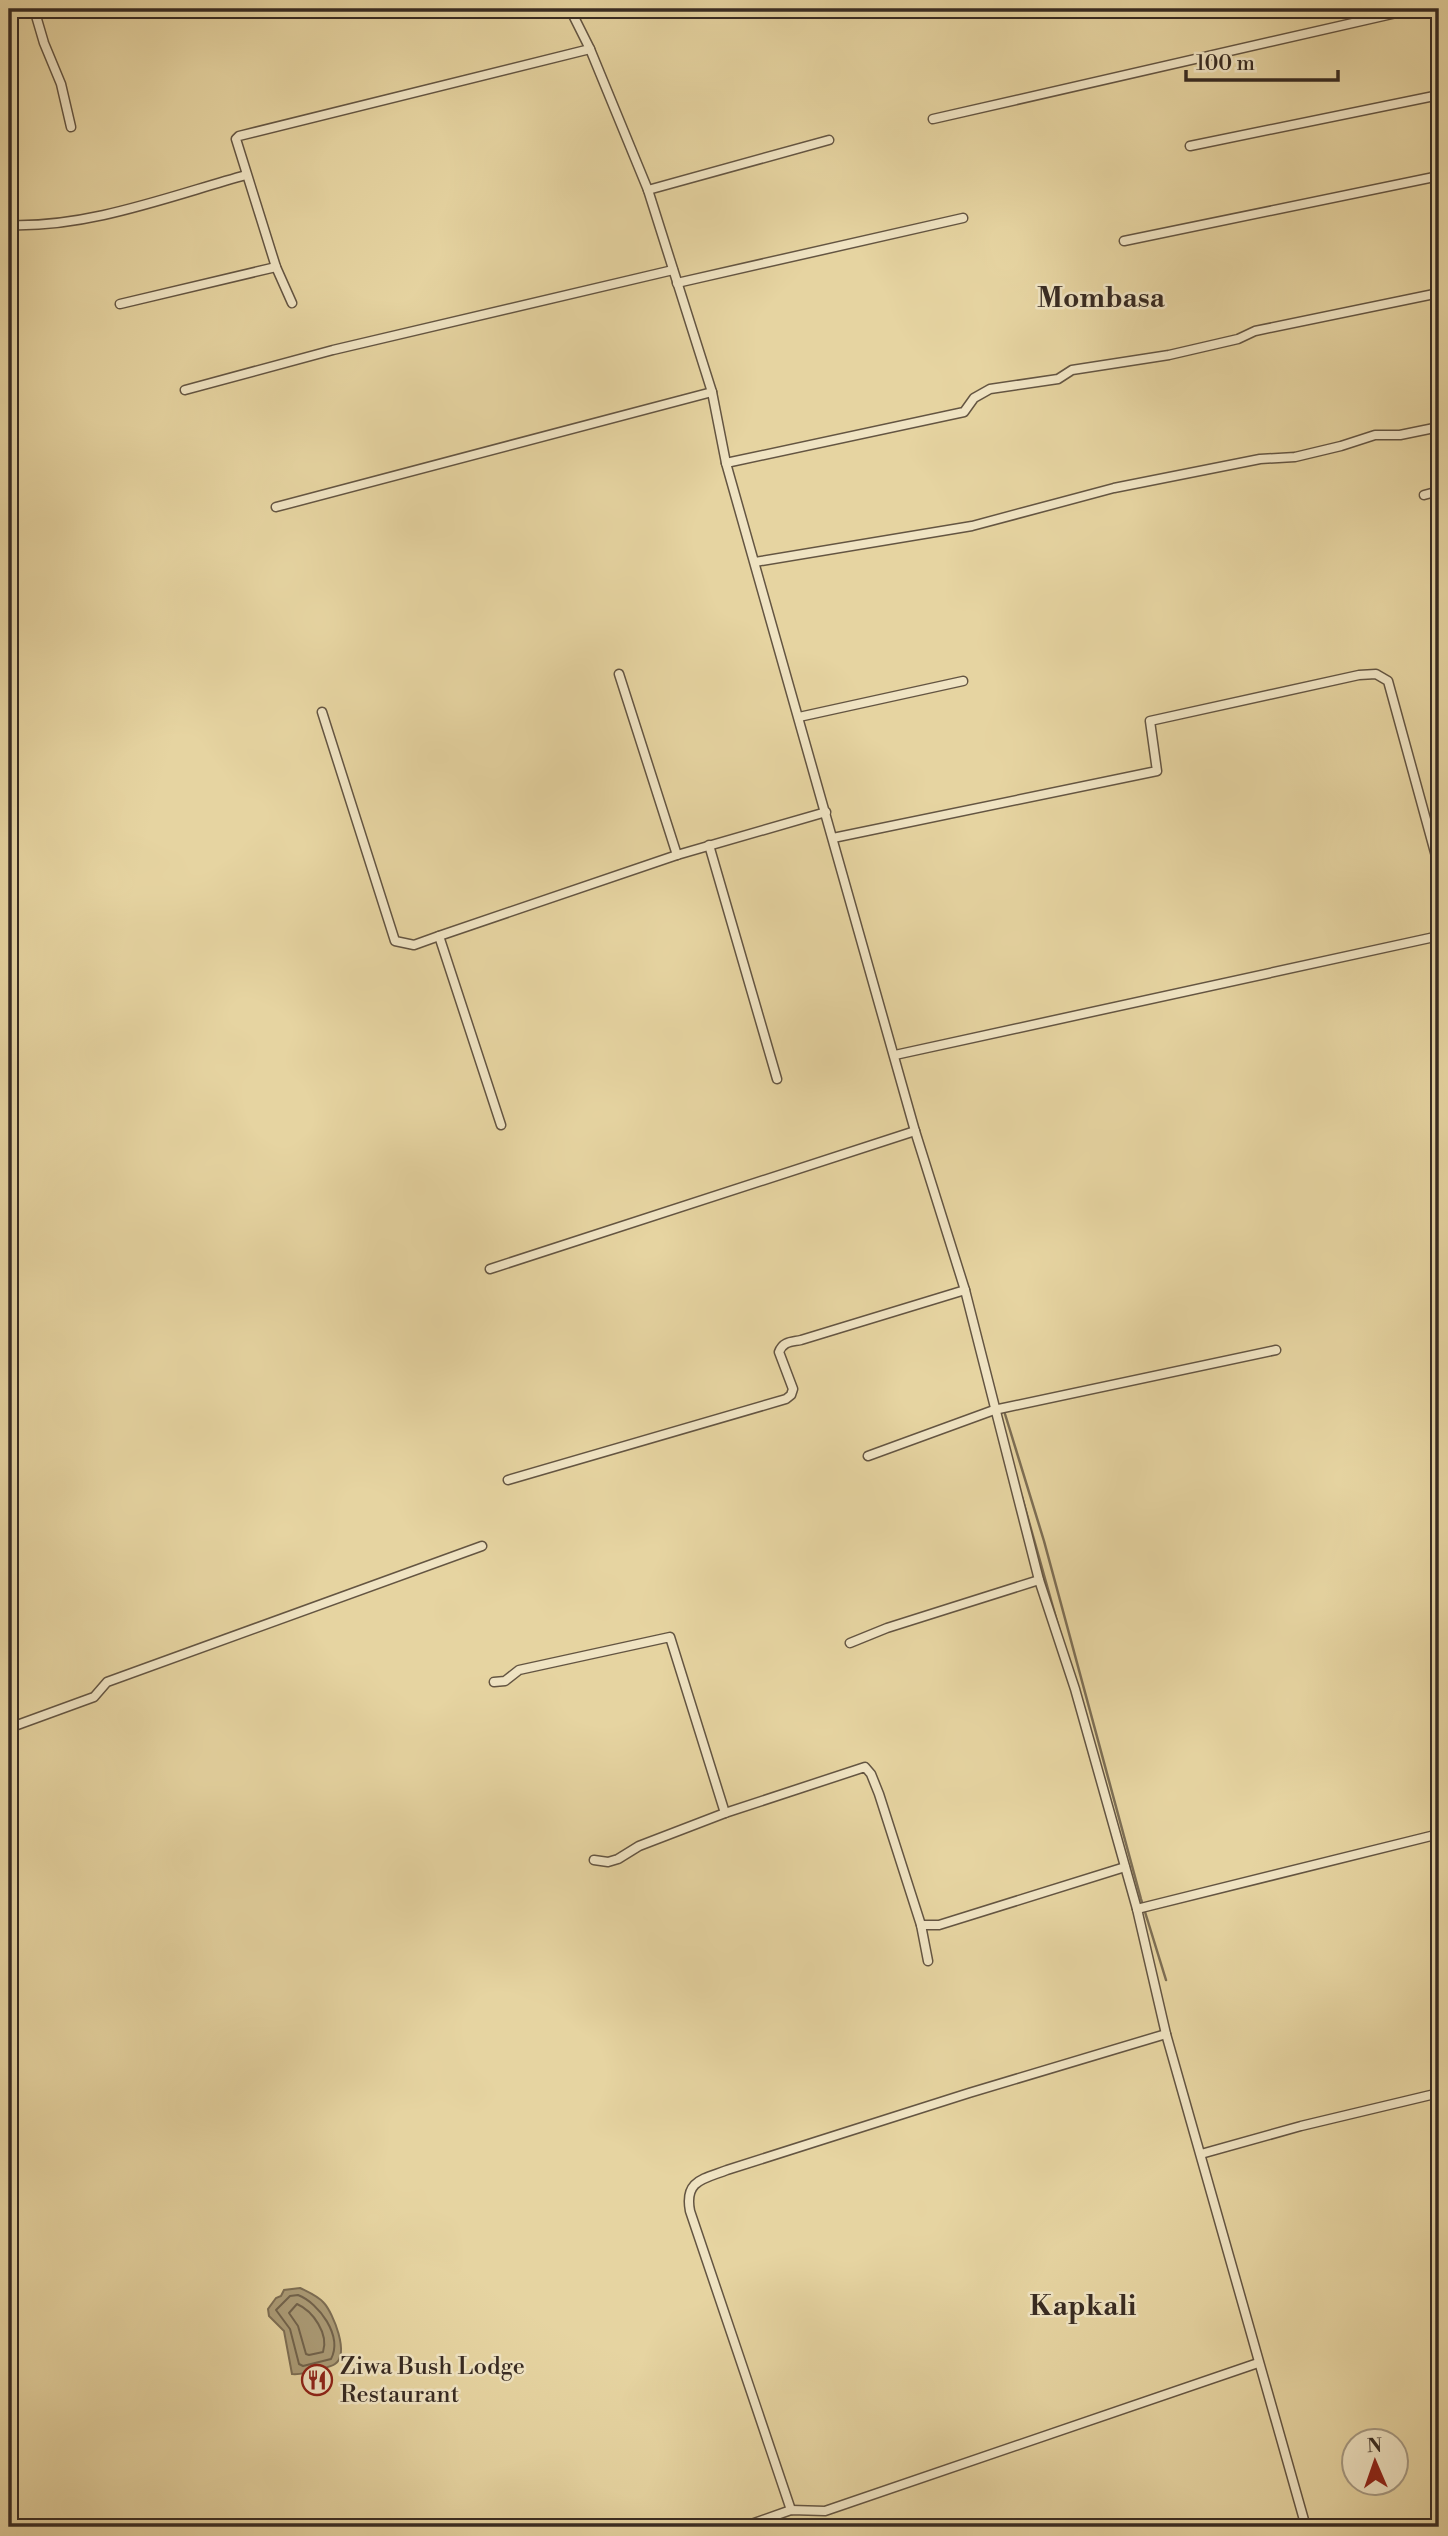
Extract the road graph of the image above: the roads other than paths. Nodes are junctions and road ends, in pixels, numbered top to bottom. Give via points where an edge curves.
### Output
1 (34, 9) edge
2 (570, 9) edge
3 (1414, 9) edge
4 (590, 49) junction
5 (1439, 95) edge
6 (933, 119) dead end
7 (71, 127) dead end
8 (830, 141) dead end
9 (1190, 146) dead end
10 (246, 175) junction
11 (1439, 176) edge
12 (648, 190) junction
13 (963, 219) dead end
14 (9, 225) edge
15 (1125, 241) dead end
16 (276, 267) junction
17 (673, 270) junction
18 (677, 283) junction
19 (1439, 293) edge
20 (292, 303) dead end
21 (120, 304) dead end
22 (185, 390) dead end
23 (712, 392) junction
24 (1439, 427) edge
25 (726, 463) junction
26 (1439, 491) edge
27 (1424, 495) dead end
28 (276, 507) dead end
29 (755, 562) junction
30 (619, 674) dead end
31 (963, 681) dead end
32 (322, 712) dead end
33 (799, 716) junction
34 (826, 812) junction
35 (833, 838) junction
36 (709, 845) junction
37 (677, 855) junction
38 (1439, 867) edge
39 (439, 936) junction
40 (1439, 936) edge
41 (895, 1055) junction
42 (777, 1079) dead end
43 (501, 1125) dead end
44 (915, 1131) junction
45 (490, 1269) dead end
46 (965, 1290) junction
47 (1276, 1350) dead end
48 (994, 1410) junction
49 (868, 1456) dead end
50 (508, 1480) dead end
51 (482, 1546) dead end
52 (1040, 1580) junction
53 (850, 1643) dead end
54 (494, 1682) dead end
55 (9, 1728) edge
56 (725, 1813) junction
57 (1439, 1835) edge
58 (594, 1860) dead end
59 (1125, 1867) junction
60 (1137, 1909) junction
61 (921, 1925) junction
62 (928, 1961) dead end
63 (1166, 2034) junction
64 (1439, 2093) edge
65 (1201, 2154) junction
66 (1258, 2363) junction
67 (791, 2510) junction
68 (743, 2527) edge
69 (1306, 2527) edge

1 - 7 street
2 - 4 street
3 - 6 street
4 - 10 street via 239,136
4 - 12 street
5 - 9 street
8 - 12 street
10 - 14 street via 83,220
10 - 16 street
11 - 15 street
12 - 17 street
13 - 18 street
16 - 20 street
16 - 21 street
17 - 18 street
17 - 22 street via 333,350
18 - 23 street
19 - 25 street via 1255,331 1170,355 1072,370 1058,379 990,389 974,398 964,412
23 - 25 street
23 - 28 street
24 - 29 street via 1375,435 1295,457 1260,459 1114,488 972,526
25 - 29 street
26 - 27 street
29 - 33 street
30 - 37 street
31 - 33 street
32 - 39 street via 395,940 414,945
33 - 34 street
34 - 35 street
34 - 36 street
35 - 38 street via 1157,771 1150,721 1376,674 1388,681
35 - 41 street
36 - 37 street
36 - 42 street
37 - 39 street
39 - 43 street
40 - 41 street
41 - 44 street
44 - 45 street
44 - 46 street
46 - 48 street
46 - 50 street via 781,1346 779,1352 793,1389 786,1399
47 - 48 street
48 - 49 street
48 - 52 street
51 - 55 street via 107,1682 94,1697
52 - 53 street
52 - 59 street
54 - 56 street via 505,1681 519,1670 670,1637
56 - 58 street via 639,1846 618,1859
56 - 61 street via 865,1767 879,1794
57 - 60 street
59 - 60 street
59 - 61 street via 939,1925
60 - 63 street
61 - 62 street
63 - 65 street
63 - 67 street via 727,2170 691,2187 687,2196 690,2211
64 - 65 street
65 - 66 street
66 - 67 street via 825,2511
66 - 69 street
67 - 68 street

